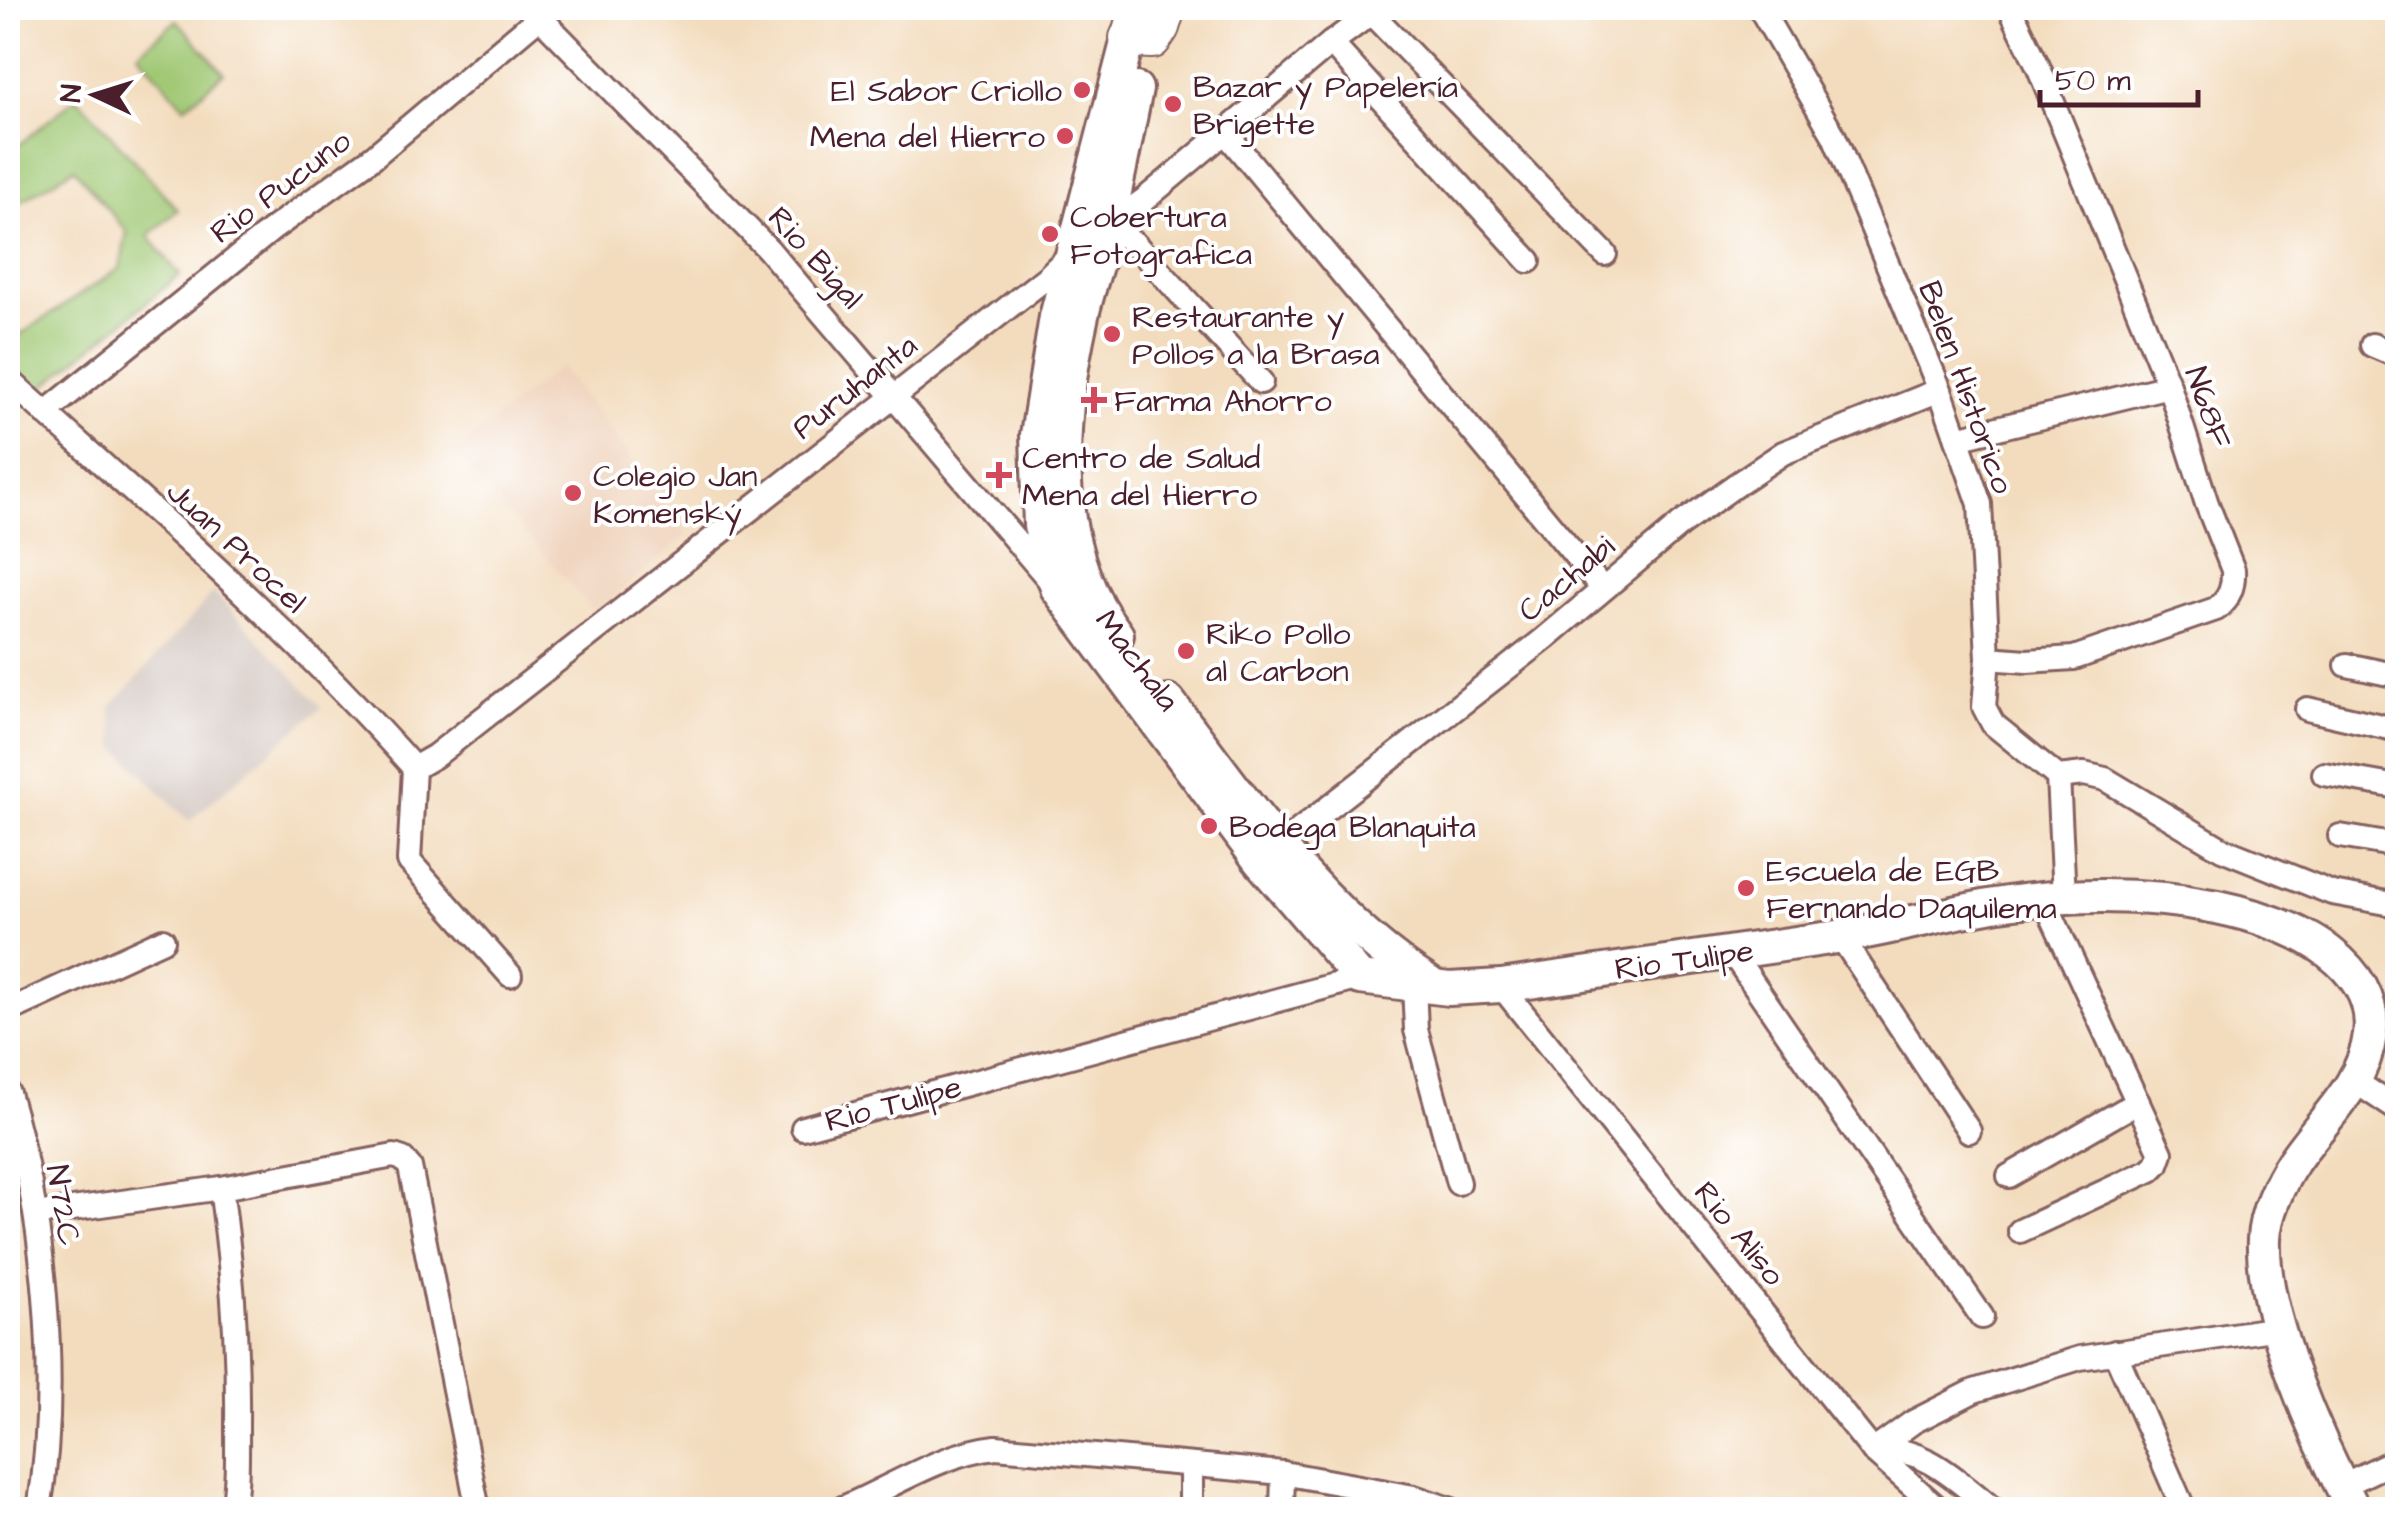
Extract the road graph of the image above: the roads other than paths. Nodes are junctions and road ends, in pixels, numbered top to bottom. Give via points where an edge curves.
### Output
1 (1166, 8) edge
2 (1760, 8) edge
3 (2010, 8) edge
4 (540, 10) edge
5 (1375, 10) edge
6 (1141, 23) edge
7 (1331, 43) junction
8 (1224, 132) junction
9 (1107, 226) junction
10 (1071, 254) junction
11 (1605, 254) dead end
12 (1528, 260) dead end
13 (2372, 345) dead end
14 (2398, 356) edge
15 (8, 379) edge
16 (1262, 382) dead end
17 (2169, 386) junction
18 (1940, 390) junction
19 (894, 395) junction
20 (45, 413) junction
21 (1956, 438) junction
22 (1071, 584) junction
23 (1603, 589) junction
24 (1988, 658) junction
25 (2347, 665) dead end
26 (2398, 676) edge
27 (2307, 709) dead end
28 (2398, 730) edge
29 (414, 768) junction
30 (2324, 774) dead end
31 (2058, 776) junction
32 (2398, 787) edge
33 (2340, 836) dead end
34 (2398, 846) edge
35 (1270, 853) junction
36 (2054, 898) junction
37 (2398, 906) edge
38 (1841, 937) junction
39 (163, 940) dead end
40 (1731, 951) junction
41 (510, 975) dead end
42 (1360, 978) junction
43 (1423, 985) junction
44 (1501, 986) junction
45 (8, 1011) edge
46 (2356, 1082) junction
47 (8, 1093) edge
48 (2138, 1102) junction
49 (2398, 1110) edge
50 (802, 1128) dead end
51 (1969, 1131) dead end
52 (2009, 1176) dead end
53 (1458, 1182) dead end
54 (220, 1188) junction
55 (36, 1214) junction
56 (2020, 1232) dead end
57 (1982, 1316) dead end
58 (2278, 1328) junction
59 (2116, 1352) junction
60 (1873, 1451) junction
61 (2398, 1459) edge
62 (1191, 1465) junction
63 (1282, 1472) junction
64 (2347, 1498) edge
65 (881, 1501) edge
66 (39, 1510) edge
67 (234, 1510) edge
68 (478, 1510) edge
69 (838, 1510) edge
70 (1191, 1510) edge
71 (1282, 1510) edge
72 (1452, 1510) edge
73 (1940, 1510) edge
74 (1994, 1510) edge
75 (2184, 1510) edge

1 - 6 main road via 1160,27
2 - 18 street, Belen Historico via 1834,136
3 - 17 street, N68F
4 - 19 street, Rio Bigal via 768,249
4 - 20 street, Rio Pucuno via 373,157
5 - 7 street, Puruhanta
5 - 11 street
6 - 9 main road, Machala
6 - 10 main road, Machala
7 - 8 street, Puruhanta
7 - 12 street
8 - 9 street, Puruhanta
8 - 23 street
9 - 10 street, Puruhanta
9 - 16 street via 1132,242
9 - 22 main road, Machala via 1066,402
10 - 19 street, Puruhanta
10 - 22 main road, Machala via 1037,435 1040,526
13 - 14 street
15 - 20 street, Juan Procel
17 - 21 street
17 - 24 street, N68F via 2233,570 2224,602 2074,658
18 - 21 street, Belen Historico
18 - 23 street, Cachabi via 1783,452
19 - 22 street, Rio Bigal
19 - 29 street, Puruhanta
20 - 29 street, Juan Procel via 244,594
21 - 24 street, Belen Historico via 1980,504
22 - 35 main road, Machala
23 - 35 street, Cachabi
24 - 31 street, Belen Historico via 1984,707 1993,724
25 - 26 street
27 - 28 street
29 - 41 street via 409,861
30 - 32 street
31 - 36 street
31 - 37 street via 2105,780 2222,850 2332,893
33 - 34 street
35 - 42 main road, Machala
35 - 43 main road, Machala
36 - 38 main road, Rio Tulipe
36 - 46 main road, Rio Tulipe via 2184,900 2242,912 2322,947 2354,975 2366,998 2370,1034
36 - 48 street
38 - 40 main road, Rio Tulipe
38 - 51 street
39 - 45 street
40 - 44 main road, Rio Tulipe
40 - 57 street
42 - 43 main road, Rio Tulipe
42 - 50 street, Rio Tulipe
43 - 44 main road, Rio Tulipe
43 - 53 street via 1416,1030
44 - 60 street, Rio Aliso
46 - 49 street
46 - 58 main road, Rio Tulipe via 2291,1165 2266,1225 2265,1262
47 - 55 street, N72C
48 - 52 street
48 - 56 street via 2161,1153 2151,1170
54 - 55 street
54 - 67 street via 238,1383
54 - 68 street via 403,1159
55 - 66 street, N72C via 47,1363
58 - 59 street
58 - 64 main road, Rio Tulipe
59 - 60 street via 1974,1391
59 - 75 street
60 - 73 street, Rio Aliso
60 - 74 street via 1904,1452 1936,1464
61 - 64 street
62 - 63 street
62 - 65 street via 974,1449
62 - 70 street
63 - 71 street
63 - 72 street
65 - 69 street

